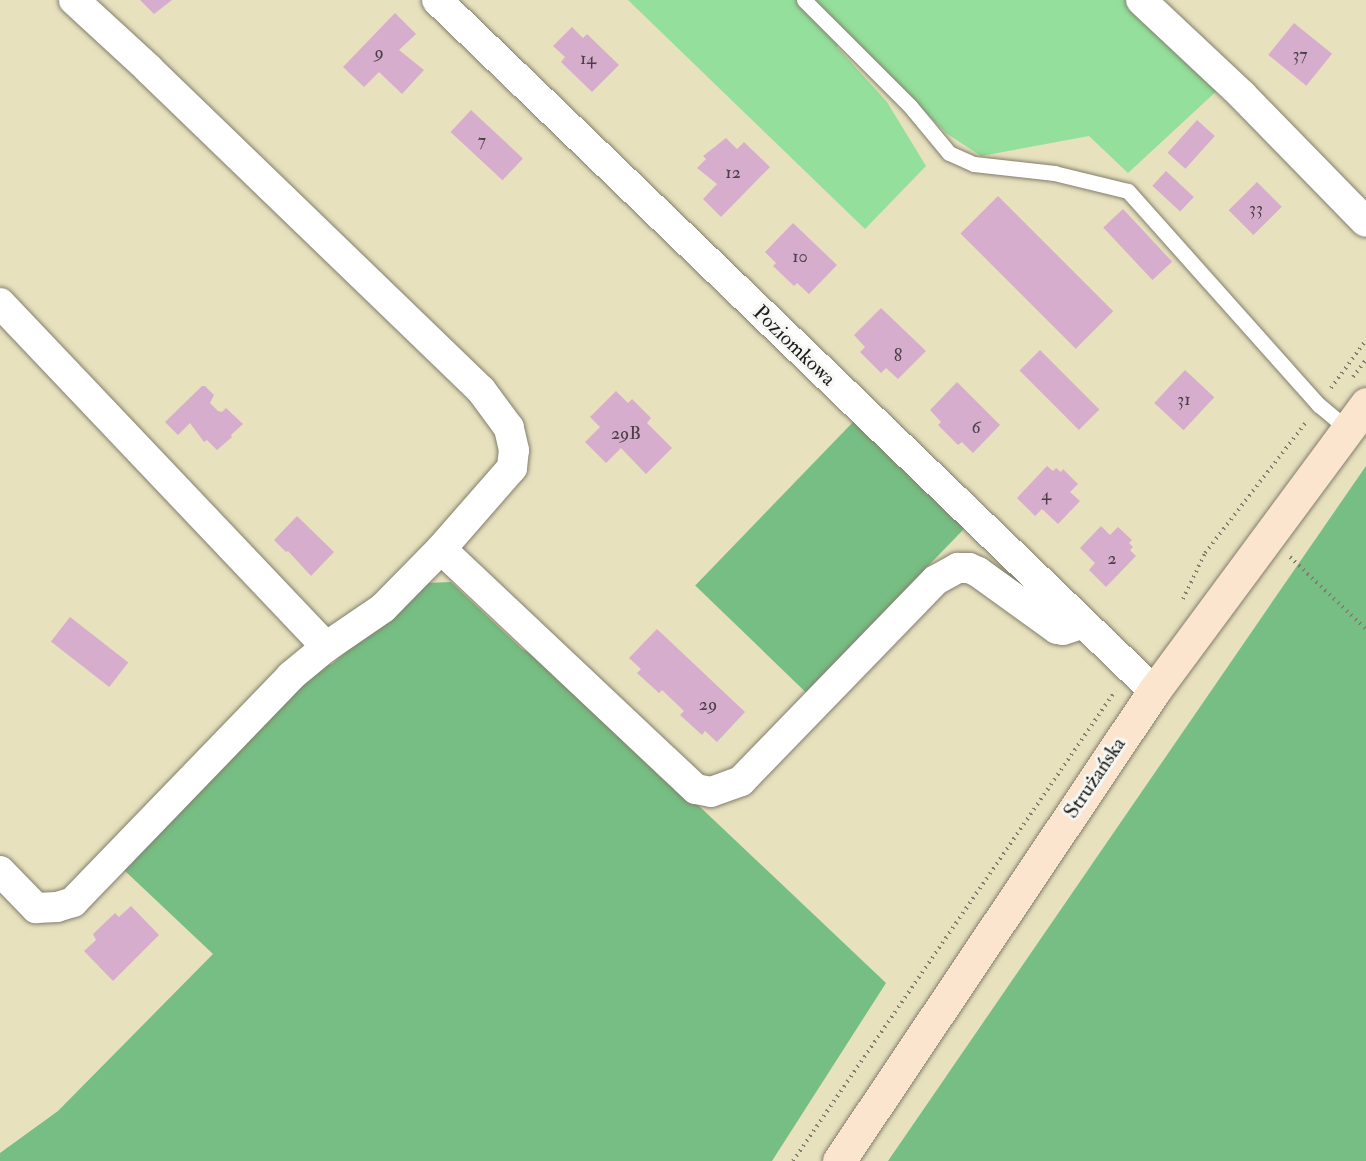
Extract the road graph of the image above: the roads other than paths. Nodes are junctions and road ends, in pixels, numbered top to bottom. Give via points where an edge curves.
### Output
1 (74, 0) edge
2 (437, 0) edge
3 (804, 0) edge
4 (1141, 0) edge
5 (1366, 222) edge
6 (0, 303) edge
7 (1357, 417) edge
8 (441, 549) junction
9 (1082, 624) junction
10 (326, 647) junction
11 (1154, 691) junction
12 (0, 871) edge
13 (839, 1161) edge

1 - 8 street via 482,390 509,428 514,450 512,468
2 - 9 street, Poziomkowa
3 - 7 lane via 910,106 949,153 974,164 1054,173 1128,191 1319,405
4 - 5 street via 1242,95
6 - 10 street
7 - 11 main road, Strużańska
8 - 9 street via 696,789 711,792 741,781 936,580 958,568 978,572 1057,629
8 - 10 street via 383,608
9 - 11 street, Poziomkowa
10 - 12 street via 291,676 73,902 36,908
11 - 13 main road, Strużańska

